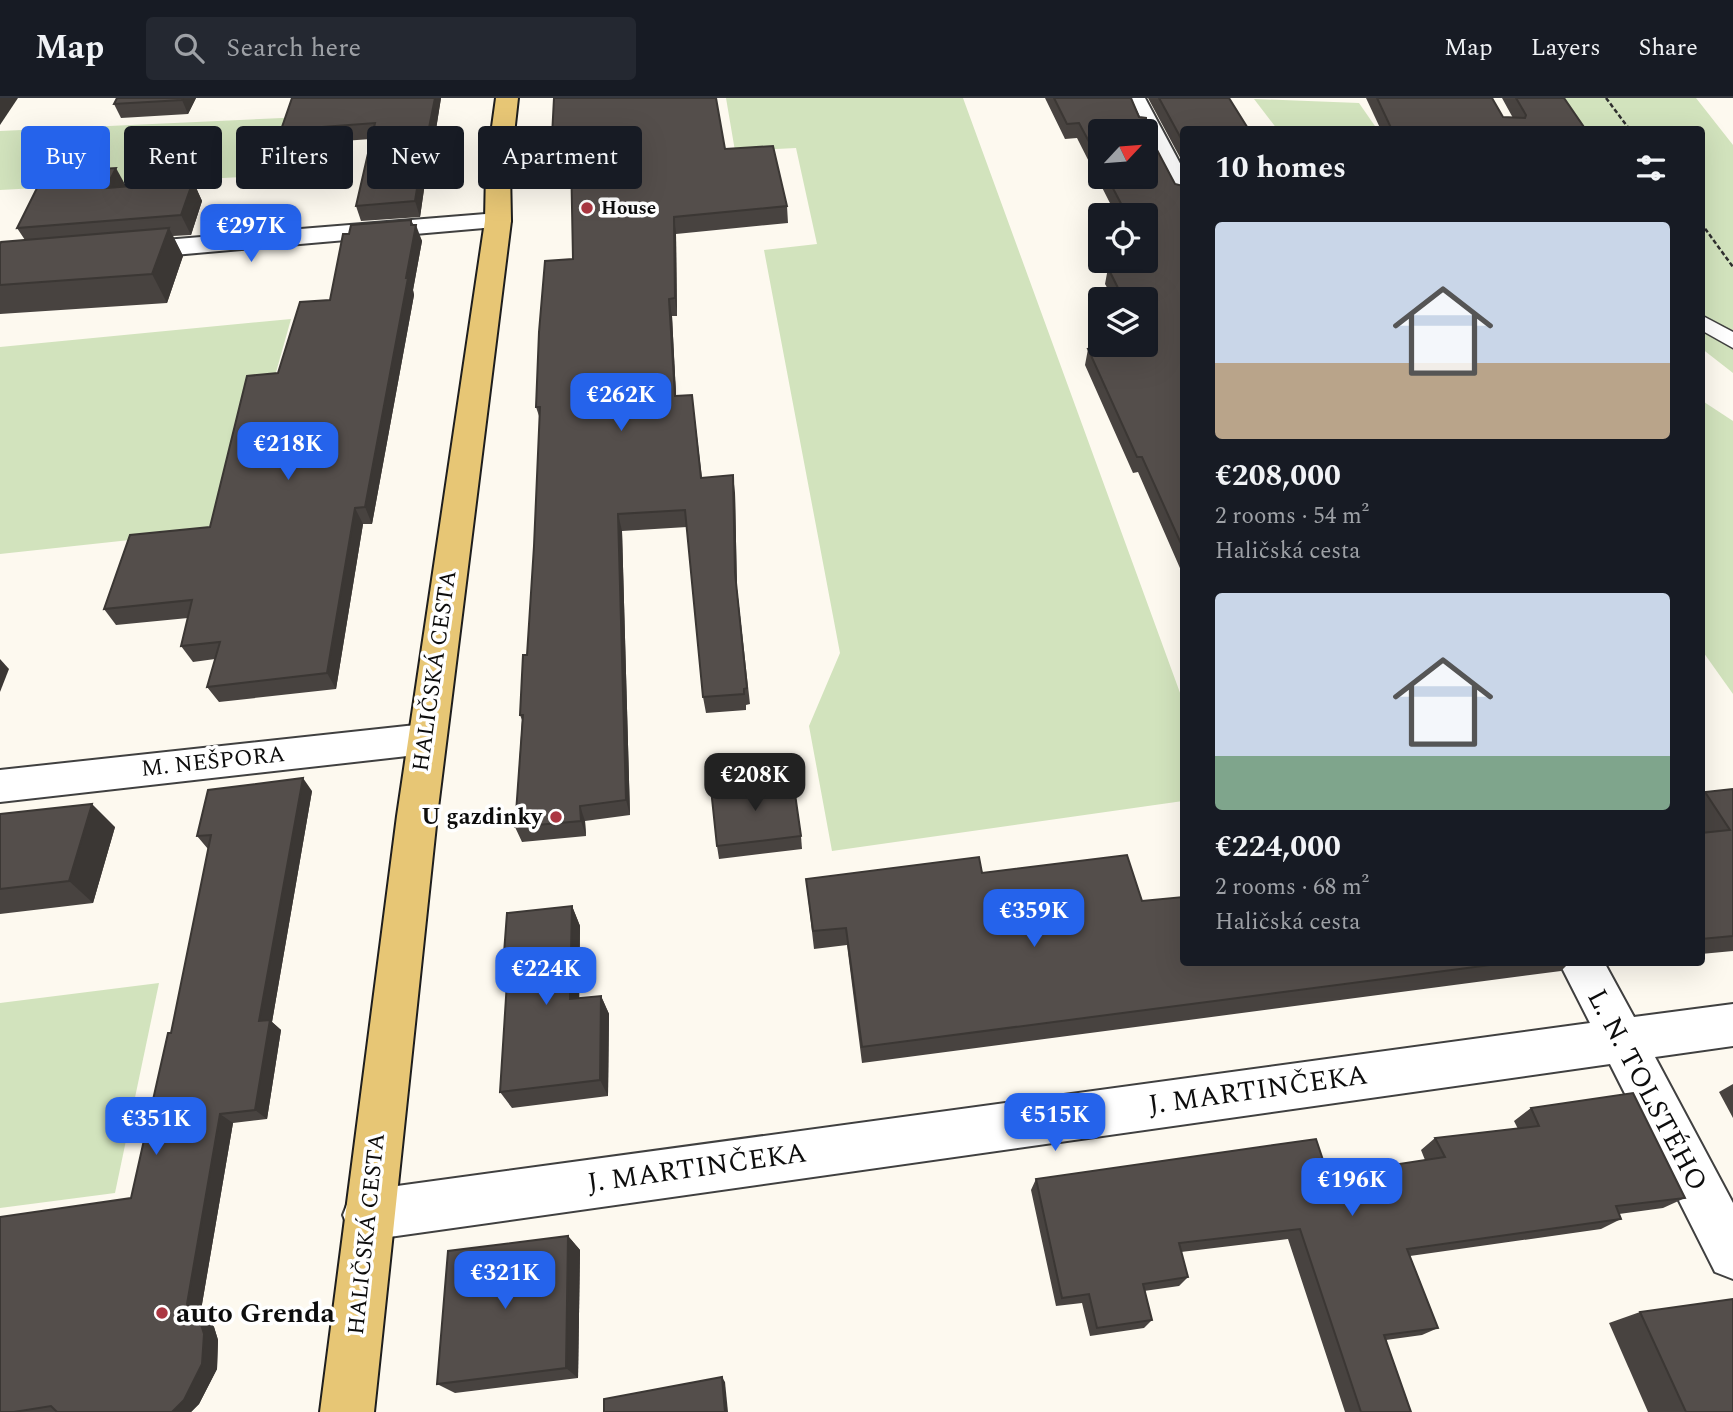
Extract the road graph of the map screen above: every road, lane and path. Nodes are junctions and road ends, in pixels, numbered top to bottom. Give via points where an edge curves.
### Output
1 (507, 98) edge
2 (1134, 98) edge
3 (1606, 98) edge
4 (1627, 126) edge
5 (1180, 187) edge
6 (498, 221) junction
7 (1705, 228) edge
8 (109, 252) edge
9 (1733, 267) edge
10 (1705, 324) edge
11 (1733, 341) edge
12 (425, 739) junction
13 (0, 786) edge
14 (1583, 966) edge
15 (1733, 1025) edge
16 (1621, 1040) junction
17 (368, 1215) junction
18 (1733, 1254) edge
19 (348, 1412) edge

1 - 6 main road, HALIČSKÁ CESTA via 498,170
2 - 5 street
3 - 4 path
6 - 8 street
6 - 12 main road, HALIČSKÁ CESTA
7 - 9 path
10 - 11 lane
12 - 13 street, M. NEŠPORA
12 - 17 main road, HALIČSKÁ CESTA
14 - 16 street, L. N. TOLSTÉHO
15 - 16 street, J. MARTINČEKA
16 - 17 street, J. MARTINČEKA
16 - 18 street, L. N. TOLSTÉHO
17 - 19 main road, HALIČSKÁ CESTA

